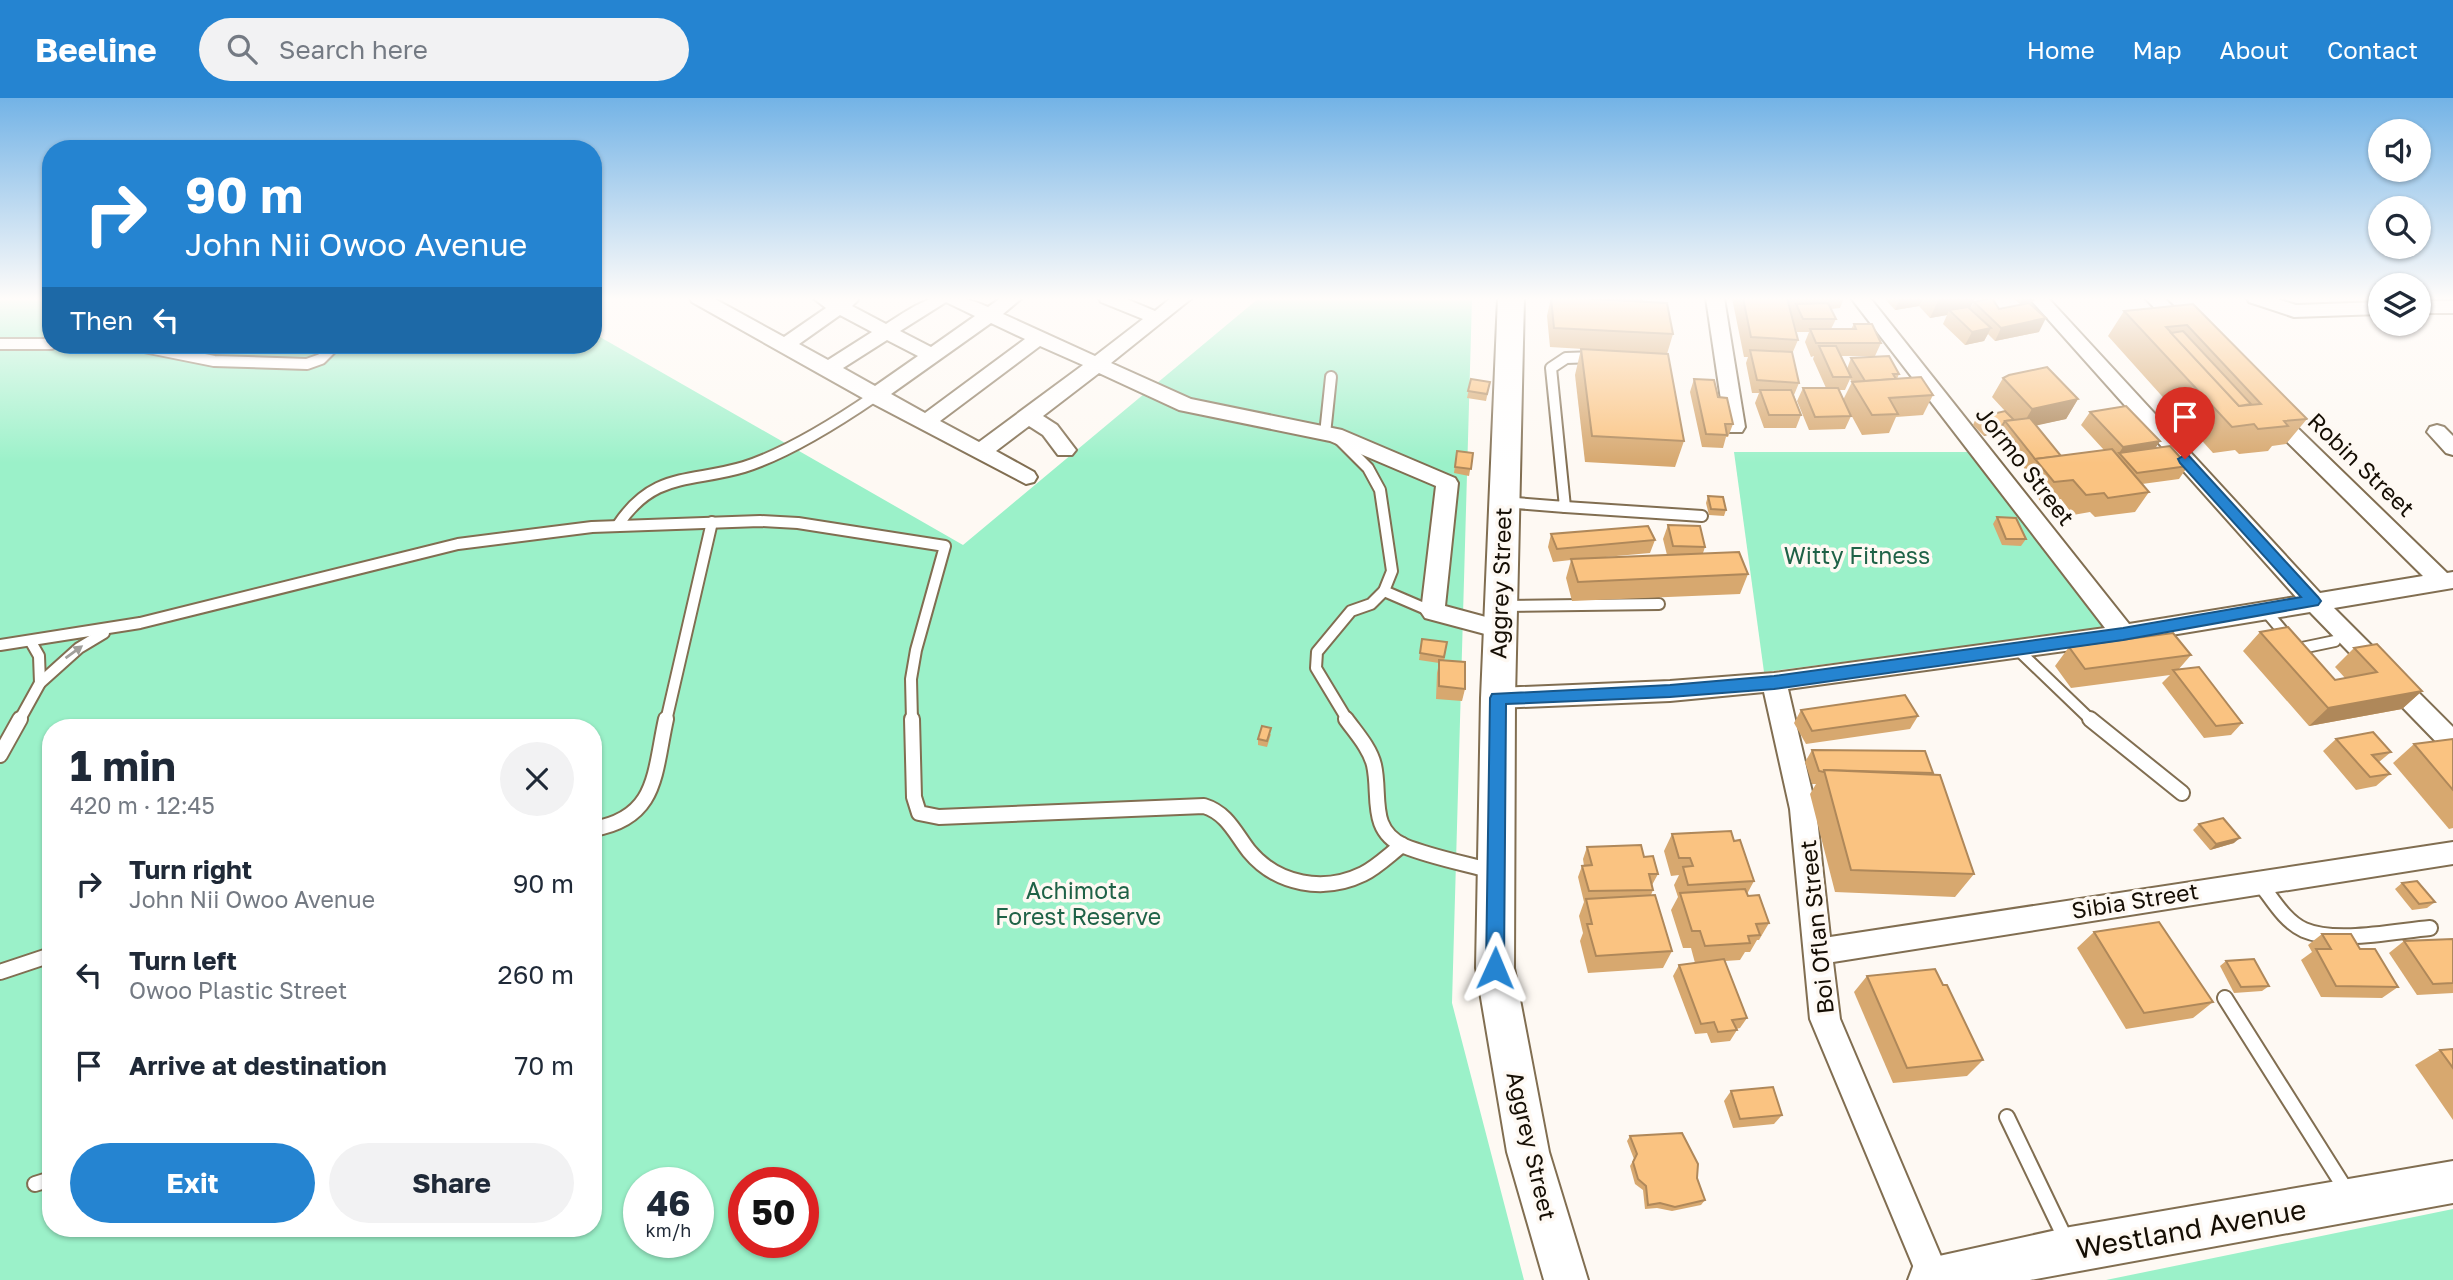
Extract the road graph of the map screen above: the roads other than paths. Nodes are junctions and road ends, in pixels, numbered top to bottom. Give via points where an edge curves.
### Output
1 (800, 353) edge
2 (853, 353) edge
3 (928, 353) edge
4 (937, 353) edge
5 (1018, 353) edge
6 (1070, 353) edge
7 (1109, 353) edge
8 (1509, 353) edge
9 (1724, 353) edge
10 (1903, 353) edge
11 (2088, 353) edge
12 (179, 354) edge
13 (326, 354) edge
14 (933, 356) junction
15 (1608, 357) edge
16 (1095, 364) junction
17 (828, 369) junction
18 (1331, 377) dead end
19 (875, 396) junction
20 (2254, 397) edge
21 (1028, 416) junction
22 (926, 422) junction
23 (1735, 427) edge
24 (2437, 432) dead end
25 (1330, 435) junction
26 (2453, 448) edge
27 (1065, 450) dead end
28 (980, 451) junction
29 (1027, 477) dead end
30 (1503, 502) junction
31 (1564, 507) junction
32 (1702, 516) dead end
33 (712, 522) junction
34 (618, 525) junction
35 (2448, 580) edge
36 (1384, 591) junction
37 (2313, 601) junction
38 (1659, 604) dead end
39 (2264, 609) junction
40 (1433, 612) junction
41 (1500, 617) junction
42 (113, 628) junction
43 (2123, 634) junction
44 (2336, 641) dead end
45 (31, 642) junction
46 (0, 645) edge
47 (2017, 649) junction
48 (1774, 682) junction
49 (40, 683) junction
50 (1498, 698) junction
51 (2453, 743) edge
52 (0, 755) edge
53 (2182, 793) dead end
54 (602, 826) edge
55 (1402, 845) junction
56 (2453, 853) edge
57 (1496, 872) junction
58 (2259, 881) junction
59 (2430, 928) dead end
60 (1818, 952) junction
61 (42, 958) edge
62 (0, 972) edge
63 (2225, 998) dead end
64 (2007, 1117) dead end
65 (2453, 1182) edge
66 (2353, 1201) junction
67 (2070, 1249) junction
68 (1566, 1280) edge
69 (1932, 1280) edge

1 - 17 street
2 - 17 street
3 - 14 street
4 - 14 street
5 - 22 street
6 - 16 street
7 - 16 street
8 - 30 main road, Aggrey Street
9 - 23 street
10 - 43 street, Jormo Street
11 - 37 street
12 - 13 lane via 214,361 307,364
14 - 19 street
15 - 31 lane via 1567,356 1551,368
16 - 21 street
16 - 25 street via 1185,405
17 - 19 street
18 - 25 lane
19 - 22 street
19 - 34 lane via 824,430 744,467 672,480 630,507
20 - 35 street, Robin Street
21 - 27 street via 1050,430
21 - 28 street
22 - 28 street
24 - 26 street
25 - 36 lane via 1368,468 1380,490 1392,571
25 - 40 street via 1447,483
28 - 29 street
30 - 31 lane
30 - 41 main road, Aggrey Street
31 - 32 lane
33 - 34 lane
33 - 54 lane via 648,797 625,820
33 - 55 lane via 817,524 945,546 911,679 914,797 919,813 939,817 1207,807 1226,818 1267,870 1322,885 1359,876
34 - 42 lane via 457,544
35 - 37 street
36 - 40 lane
36 - 55 lane via 1371,604 1351,611 1317,652 1316,668 1374,765 1376,813 1387,834
37 - 39 street
37 - 51 street
38 - 41 lane
39 - 43 street
39 - 44 lane via 2301,653
40 - 41 street
41 - 50 main road, Aggrey Street
42 - 45 lane
49 -> 42 lane via 79,648
43 - 47 street
45 - 46 lane
45 - 49 lane via 42,660
47 - 48 street
47 - 53 lane via 2091,720
48 - 50 street
48 - 60 street, Boi Oflan Street via 1804,809
49 - 52 lane
50 - 57 main road, Aggrey Street
55 - 57 lane
56 - 58 street, Sibia Street
57 - 68 main road, Aggrey Street via 1495,968 1528,1152
58 - 59 lane via 2287,918 2322,935
58 - 60 street, Sibia Street
60 - 69 street, Boi Oflan Street via 1825,1019
61 - 62 lane
63 - 66 lane
64 - 67 lane
65 - 66 main road, Westland Avenue
66 - 67 main road, Westland Avenue
67 - 69 main road, Westland Avenue

